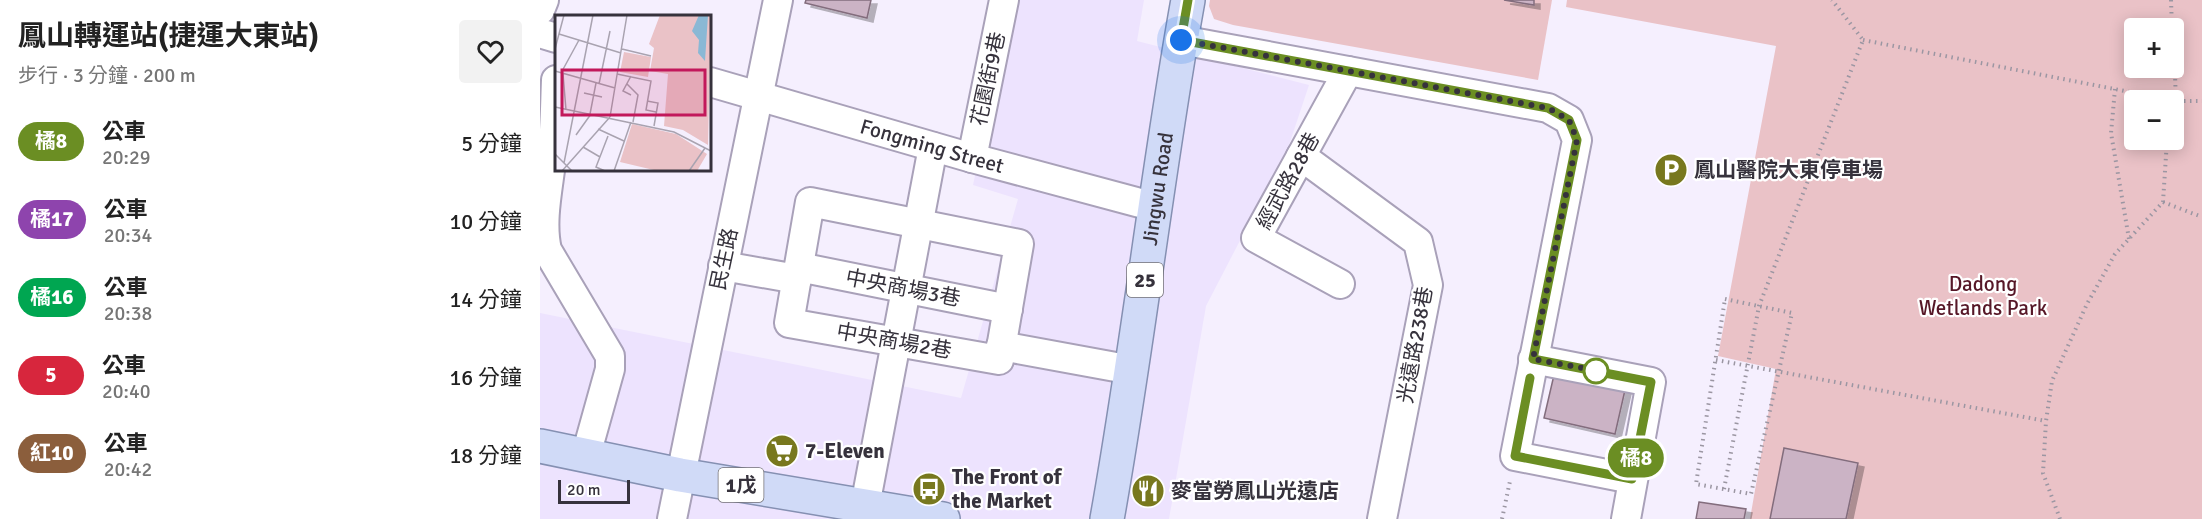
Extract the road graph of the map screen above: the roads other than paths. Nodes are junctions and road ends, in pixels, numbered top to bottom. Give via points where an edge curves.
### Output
1 (544, 0) edge
2 (778, 0) edge
3 (1004, 0) edge
4 (1188, 0) edge
5 (540, 10) edge
6 (540, 33) edge
7 (555, 38) edge
8 (1181, 40) junction
9 (1348, 71) junction
10 (711, 82) edge
11 (758, 96) junction
12 (555, 98) edge
13 (933, 147) junction
14 (1301, 156) junction
15 (972, 158) junction
16 (1155, 207) junction
17 (918, 223) junction
18 (723, 266) junction
19 (798, 273) junction
20 (1340, 284) dead end
21 (906, 289) junction
22 (1008, 309) junction
23 (895, 341) junction
24 (1000, 353) junction
25 (1533, 359) junction
26 (1132, 370) junction
27 (540, 446) edge
28 (586, 455) junction
29 (680, 475) junction
30 (1632, 479) junction
31 (874, 511) edge
32 (672, 519) edge
33 (944, 519) edge
34 (1107, 519) edge
35 (1382, 519) edge
36 (1626, 519) edge

1 - 5 street
2 - 11 street, 民生路
3 - 15 street, 花園街9巷
4 - 8 main road, Jingwu Road / 25
6 - 7 street
8 - 9 street
8 - 16 main road, Jingwu Road / 25
9 - 14 street, 經武路28巷
9 - 25 street via 1548,108 1569,120 1577,140
10 - 11 street, Fongming Street
11 - 13 street, Fongming Street
11 - 18 street, 民生路
12 - 28 street via 544,240 610,356 610,369
13 - 15 street, Fongming Street
13 - 17 street
14 - 20 street, 經武路28巷 via 1256,238
14 - 35 street, 光遠路238巷 via 1418,242 1428,285
15 - 16 street, Fongming Street
16 - 26 main road, Jingwu Road / 25
17 - 19 street via 810,202
17 - 21 street
17 - 22 street via 1019,244
18 - 19 street, 中央商場3巷
18 - 29 street, 民生路
19 - 21 street, 中央商場3巷
19 - 23 street, 中央商場2巷 via 789,322
21 - 22 street, 中央商場3巷
21 - 23 street
22 - 24 street
23 - 24 street, 中央商場2巷
23 - 31 street
24 - 26 street, 中央商場2巷
25 - 30 street via 1515,456
25 - 30 street via 1651,382
26 - 34 main road, Jingwu Road / 25
27 - 28 main road, 1戊
28 - 29 main road, 1戊
29 - 31 main road, 1戊
29 - 32 street, 民生路
30 - 36 street
31 - 33 main road, 1戊

